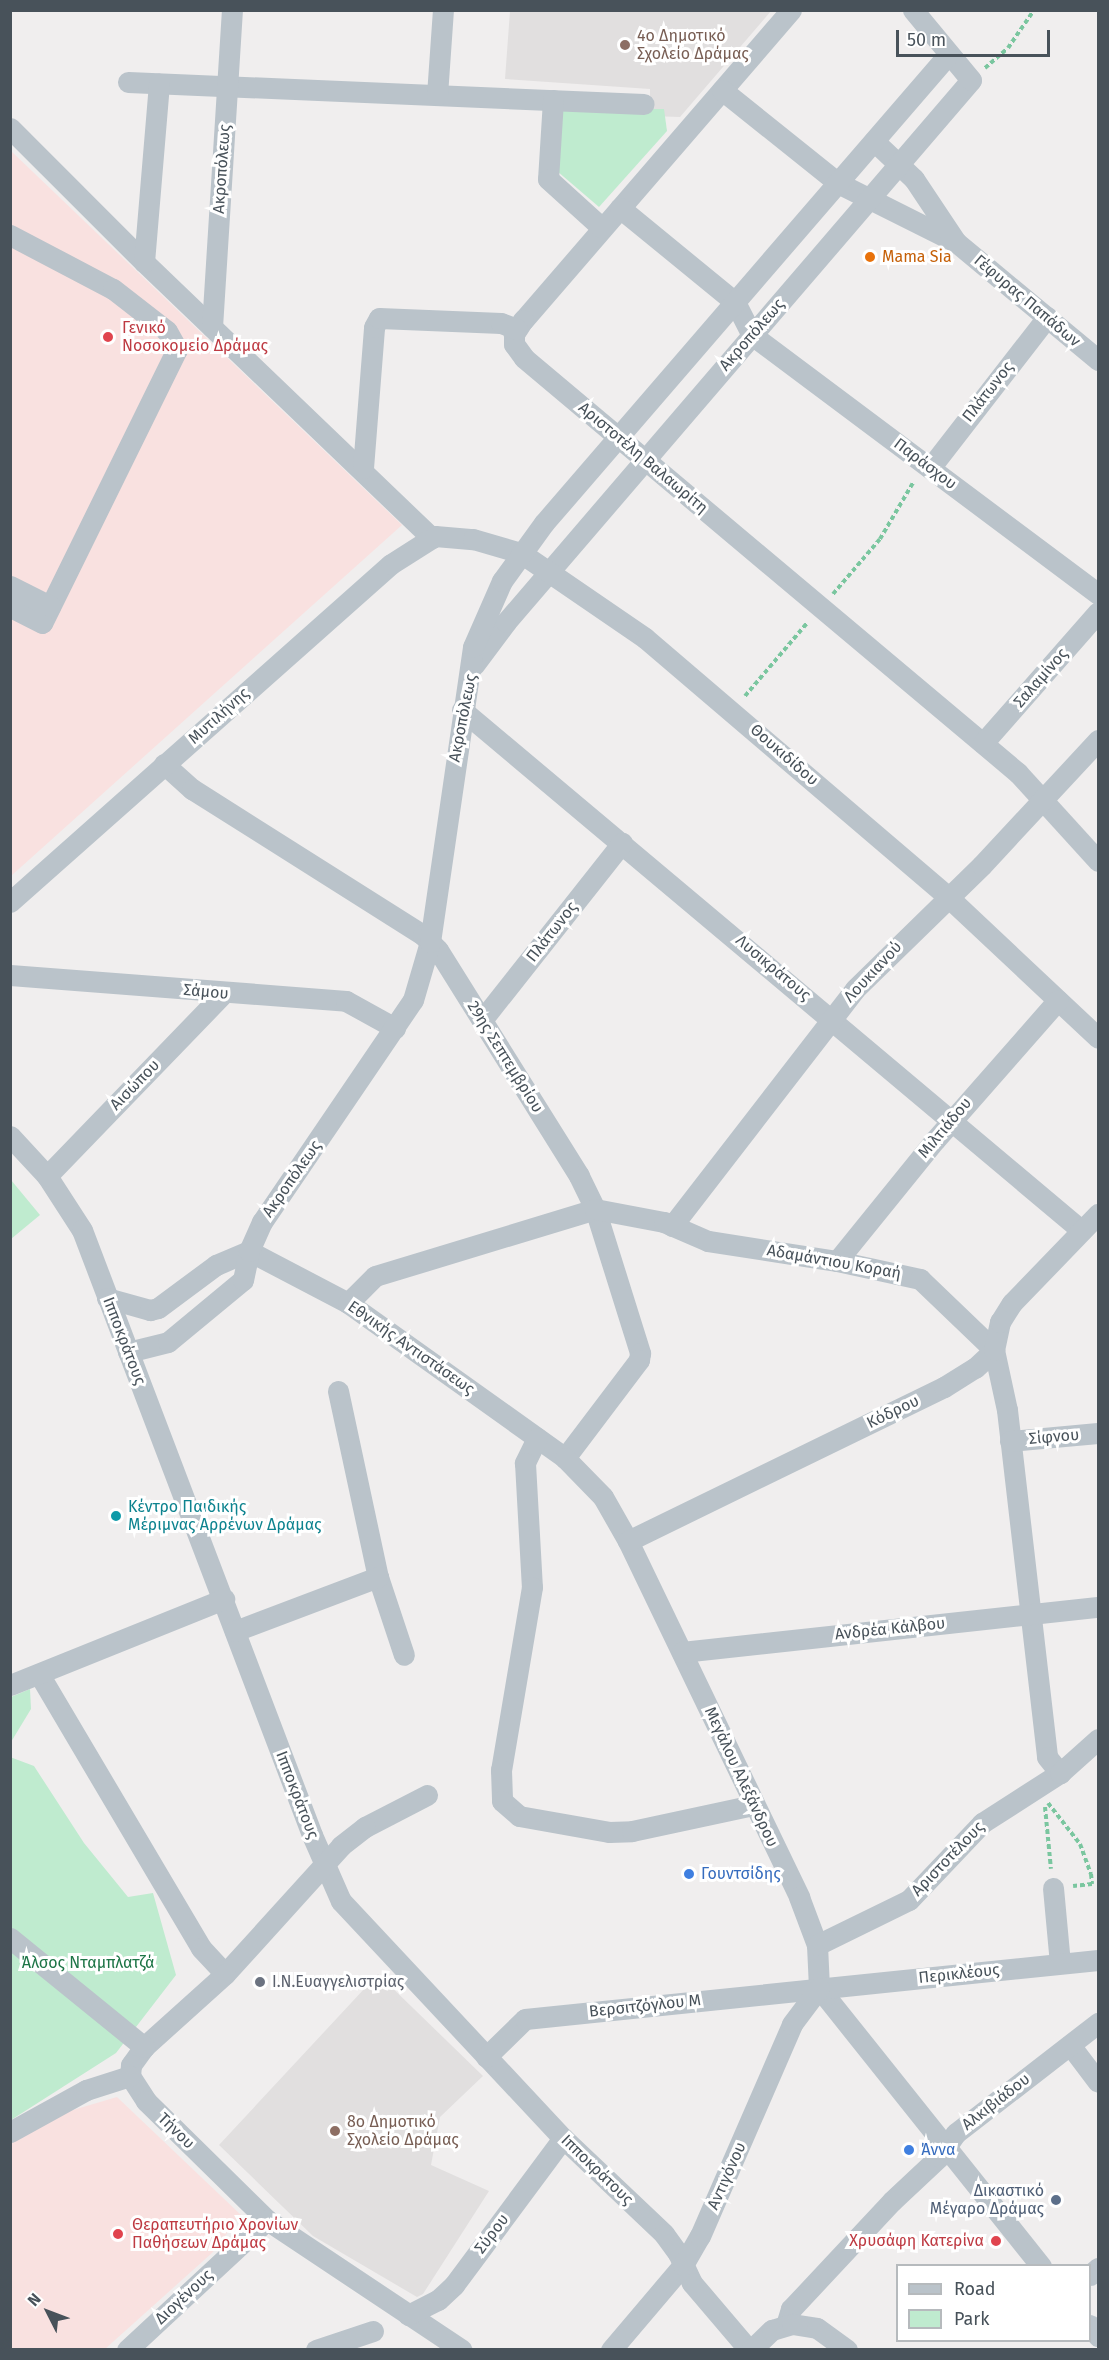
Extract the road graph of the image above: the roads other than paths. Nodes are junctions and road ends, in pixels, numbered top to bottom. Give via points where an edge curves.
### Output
1 (232, 10) edge
2 (443, 10) edge
3 (791, 10) edge
4 (913, 10) edge
5 (947, 56) junction
6 (128, 82) dead end
7 (159, 84) junction
8 (227, 86) junction
9 (722, 90) junction
10 (437, 95) junction
11 (553, 100) junction
12 (644, 104) dead end
13 (10, 128) edge
14 (874, 141) junction
15 (899, 163) junction
16 (838, 183) junction
17 (869, 199) junction
18 (620, 207) junction
19 (602, 228) junction
20 (10, 235) edge
21 (956, 242) junction
22 (144, 262) junction
23 (735, 302) junction
24 (1047, 317) junction
25 (212, 327) junction
26 (517, 329) junction
27 (752, 335) junction
28 (1098, 360) edge
29 (618, 438) junction
30 (645, 460) junction
31 (363, 468) junction
32 (930, 468) junction
33 (432, 538) junction
34 (521, 553) junction
35 (549, 571) junction
36 (10, 586) edge
37 (1098, 594) edge
38 (50, 606) junction
39 (10, 607) edge
40 (1098, 612) edge
41 (469, 672) junction
42 (462, 710) junction
43 (1098, 740) edge
44 (983, 743) junction
45 (165, 764) junction
46 (1043, 800) junction
47 (622, 843) junction
48 (1098, 861) edge
49 (947, 896) junction
50 (10, 902) edge
51 (430, 942) junction
52 (10, 975) edge
53 (223, 994) junction
54 (1058, 1000) junction
55 (832, 1017) junction
56 (482, 1020) junction
57 (395, 1028) junction
58 (1098, 1038) edge
59 (952, 1120) junction
60 (10, 1136) edge
61 (46, 1176) junction
62 (595, 1209) junction
63 (1098, 1214) edge
64 (672, 1226) junction
65 (1081, 1230) junction
66 (249, 1251) junction
67 (837, 1261) junction
68 (107, 1298) junction
69 (348, 1303) junction
70 (994, 1350) junction
71 (128, 1352) junction
72 (338, 1391) dead end
73 (1098, 1433) edge
74 (537, 1438) junction
75 (1010, 1441) junction
76 (565, 1458) junction
77 (628, 1541) junction
78 (378, 1577) junction
79 (224, 1599) junction
80 (1098, 1607) edge
81 (1030, 1614) junction
82 (236, 1631) junction
83 (682, 1652) junction
84 (404, 1655) dead end
85 (39, 1674) junction
86 (10, 1685) edge
87 (1098, 1739) edge
88 (1060, 1773) junction
89 (427, 1795) dead end
90 (753, 1805) junction
91 (324, 1866) junction
92 (1053, 1888) road end
93 (10, 1938) edge
94 (817, 1945) junction
95 (1098, 1960) edge
96 (1060, 1964) junction
97 (225, 1974) junction
98 (819, 1988) junction
99 (1098, 2023) edge
100 (1070, 2045) junction
101 (144, 2047) junction
102 (486, 2056) junction
103 (130, 2076) junction
104 (1098, 2082) edge
105 (10, 2132) edge
106 (563, 2138) junction
107 (947, 2148) junction
108 (267, 2220) junction
109 (1040, 2264) edge
110 (683, 2265) junction
111 (408, 2315) junction
112 (786, 2325) junction
113 (373, 2331) dead end
114 (127, 2349) edge
115 (316, 2349) edge
116 (462, 2349) edge
117 (611, 2349) edge
118 (750, 2349) edge
119 (847, 2349) edge

1 - 8 street, Ακροπόλεως
2 - 10 street
3 - 9 street
4 - 5 street
5 - 14 street
5 - 15 street, Ακροπόλεως via 970,80
6 - 7 street
7 - 8 street
7 - 22 street
8 - 10 street
8 - 25 street, Ακροπόλεως
9 - 16 street
9 - 18 street
10 - 11 street
11 - 12 street
11 - 19 street via 548,179
13 - 22 street
14 - 15 street
14 - 16 street
15 - 17 street, Ακροπόλεως
15 - 21 street
16 - 17 street
16 - 23 street
17 - 21 street
17 - 27 street, Ακροπόλεως
18 - 19 street
18 - 23 street
19 - 26 street
20 - 38 street via 113,289 167,331 177,349 79,555
21 - 24 street, Γέφυρας Παπάδων
22 - 25 street
23 - 27 street
23 - 29 street
24 - 28 street, Γέφυρας Παπάδων
24 - 32 street, Πλάτωνος
25 - 31 street
26 - 29 street, Αριστοτέλη Βαλαωρίτη via 514,344 520,354
26 - 31 street via 501,323 382,317 377,320
27 - 30 street, Ακροπόλεως
27 - 32 street, Παράσχου
29 - 30 street, Αριστοτέλη Βαλαωρίτη
29 - 34 street
30 - 35 street, Ακροπόλεως
30 - 44 street, Αριστοτέλη Βαλαωρίτη
31 - 33 street
32 - 37 street, Παράσχου
33 - 34 street, Θουκιδίδου via 473,539
33 - 45 street, Μυτιλήνης via 370,581
34 - 35 street, Θουκιδίδου
34 - 41 street via 484,615
35 - 41 street, Ακροπόλεως
35 - 49 street, Θουκιδίδου via 663,653
36 - 38 street
38 - 39 street via 42,623
40 - 44 street, Σαλαμίνος
41 - 42 street, Ακροπόλεως
42 - 47 street, Λυσικράτους
42 - 51 street, Ακροπόλεως
43 - 46 street, Λουκιανού
44 - 46 street, Αριστοτέλη Βαλαωρίτη
45 - 50 street, Μυτιλήνης
45 - 51 street, 29ης Σεπτεμβρίου via 192,789
46 - 48 street, Αριστοτέλη Βαλαωρίτη
46 - 49 street, Λουκιανού
47 - 55 street, Λυσικράτους
47 - 56 street, Πλάτωνος
49 - 54 street, Θουκιδίδου
49 - 55 street, Λουκιανού
51 - 56 street, 29ης Σεπτεμβρίου
51 - 57 street, Ακροπόλεως via 420,985
52 - 53 street, Σάμου
53 - 57 street, Σάμου via 346,1001
53 - 61 street, Αισώπου
54 - 58 street, Θουκιδίδου
54 - 59 street, Μιλτιάδου
55 - 59 street, Λυσικράτους
55 - 64 street, Λουκιανού
56 - 62 street, 29ης Σεπτεμβρίου via 579,1176
57 - 66 street, Ακροπόλεως via 262,1222
59 - 65 street, Λυσικράτους
59 - 67 street, Μιλτιάδου
60 - 61 street, Ιπποκράτους
61 - 68 street, Ιπποκράτους via 82,1230
62 - 64 street, Αδαμάντιου Κοραή via 617,1210
62 - 69 street, Αδαμάντιου Κοραή via 375,1276
62 - 76 street, 29ης Σεπτεμβρίου via 640,1353 635,1366
63 - 65 street
64 - 67 street, Αδαμάντιου Κοραή via 708,1241
65 - 70 street via 1012,1303 1000,1322
66 - 68 street via 216,1265 158,1308 150,1310
66 - 69 street, Εθνικής Αντιστάσεως
66 - 71 street, Ακροπόλεως via 243,1280 205,1314 168,1342
67 - 70 street, Αδαμάντιου Κοραή via 920,1279
68 - 71 street, Ιπποκράτους
69 - 74 street, Εθνικής Αντιστάσεως
70 - 75 street
70 - 77 street, Κόδρου via 975,1368 944,1387
71 - 79 street, Ιπποκράτους
72 - 78 street
73 - 75 street, Σίφνου
74 - 76 street, Εθνικής Αντιστάσεως
74 - 90 street via 524,1471 531,1595 501,1770 501,1796 508,1808 519,1816 609,1832 632,1831
75 - 81 street
76 - 77 street, Μεγάλου Αλεξάνδρου via 603,1497
77 - 83 street, Μεγάλου Αλεξάνδρου
78 - 82 street
78 - 84 street
79 - 82 street, Ιπποκράτους
79 - 85 street
80 - 81 street, Ανδρέα Κάλβου
81 - 83 street, Ανδρέα Κάλβου
81 - 88 street via 1047,1757
82 - 91 street, Ιπποκράτους
83 - 90 street, Μεγάλου Αλεξάνδρου
85 - 86 street
85 - 97 street via 201,1948
87 - 88 street, Αριστοτέλους
88 - 94 street, Αριστοτέλους via 982,1823 909,1900
89 - 91 street via 352,1837
90 - 94 street, Μεγάλου Αλεξάνδρου via 800,1897
91 - 97 street
91 - 102 street, Ιπποκράτους via 347,1908
92 - 96 street
93 - 101 street
94 - 98 street, Μεγάλου Αλεξάνδρου
95 - 96 street, Περικλέους
96 - 98 street, Περικλέους
97 - 101 street
98 - 102 street, Βερσιτζόγλου Μ via 525,2019
98 - 107 street
98 - 110 street, Αντιγόνου via 792,2025 719,2196
99 - 100 street, Αλκιβιάδου
100 - 104 street
100 - 107 street, Αλκιβιάδου via 956,2133
101 - 103 street via 131,2065
102 - 106 street, Ιπποκράτους
103 - 105 street via 86,2090
103 - 108 street, Τήνου via 146,2101
106 - 110 street, Ιπποκράτους via 664,2234
106 - 111 street, Σύρου via 454,2285 438,2300
107 - 109 street
107 - 112 street, Αλκιβιάδου via 790,2309
108 - 111 street, Τήνου
108 - 114 street, Διογένους
110 - 117 street, Αντιγόνου
110 - 118 street, Ιπποκράτους via 692,2283
111 - 116 street, Τήνου
112 - 118 street via 766,2334
112 - 119 street via 817,2328
113 - 115 street

